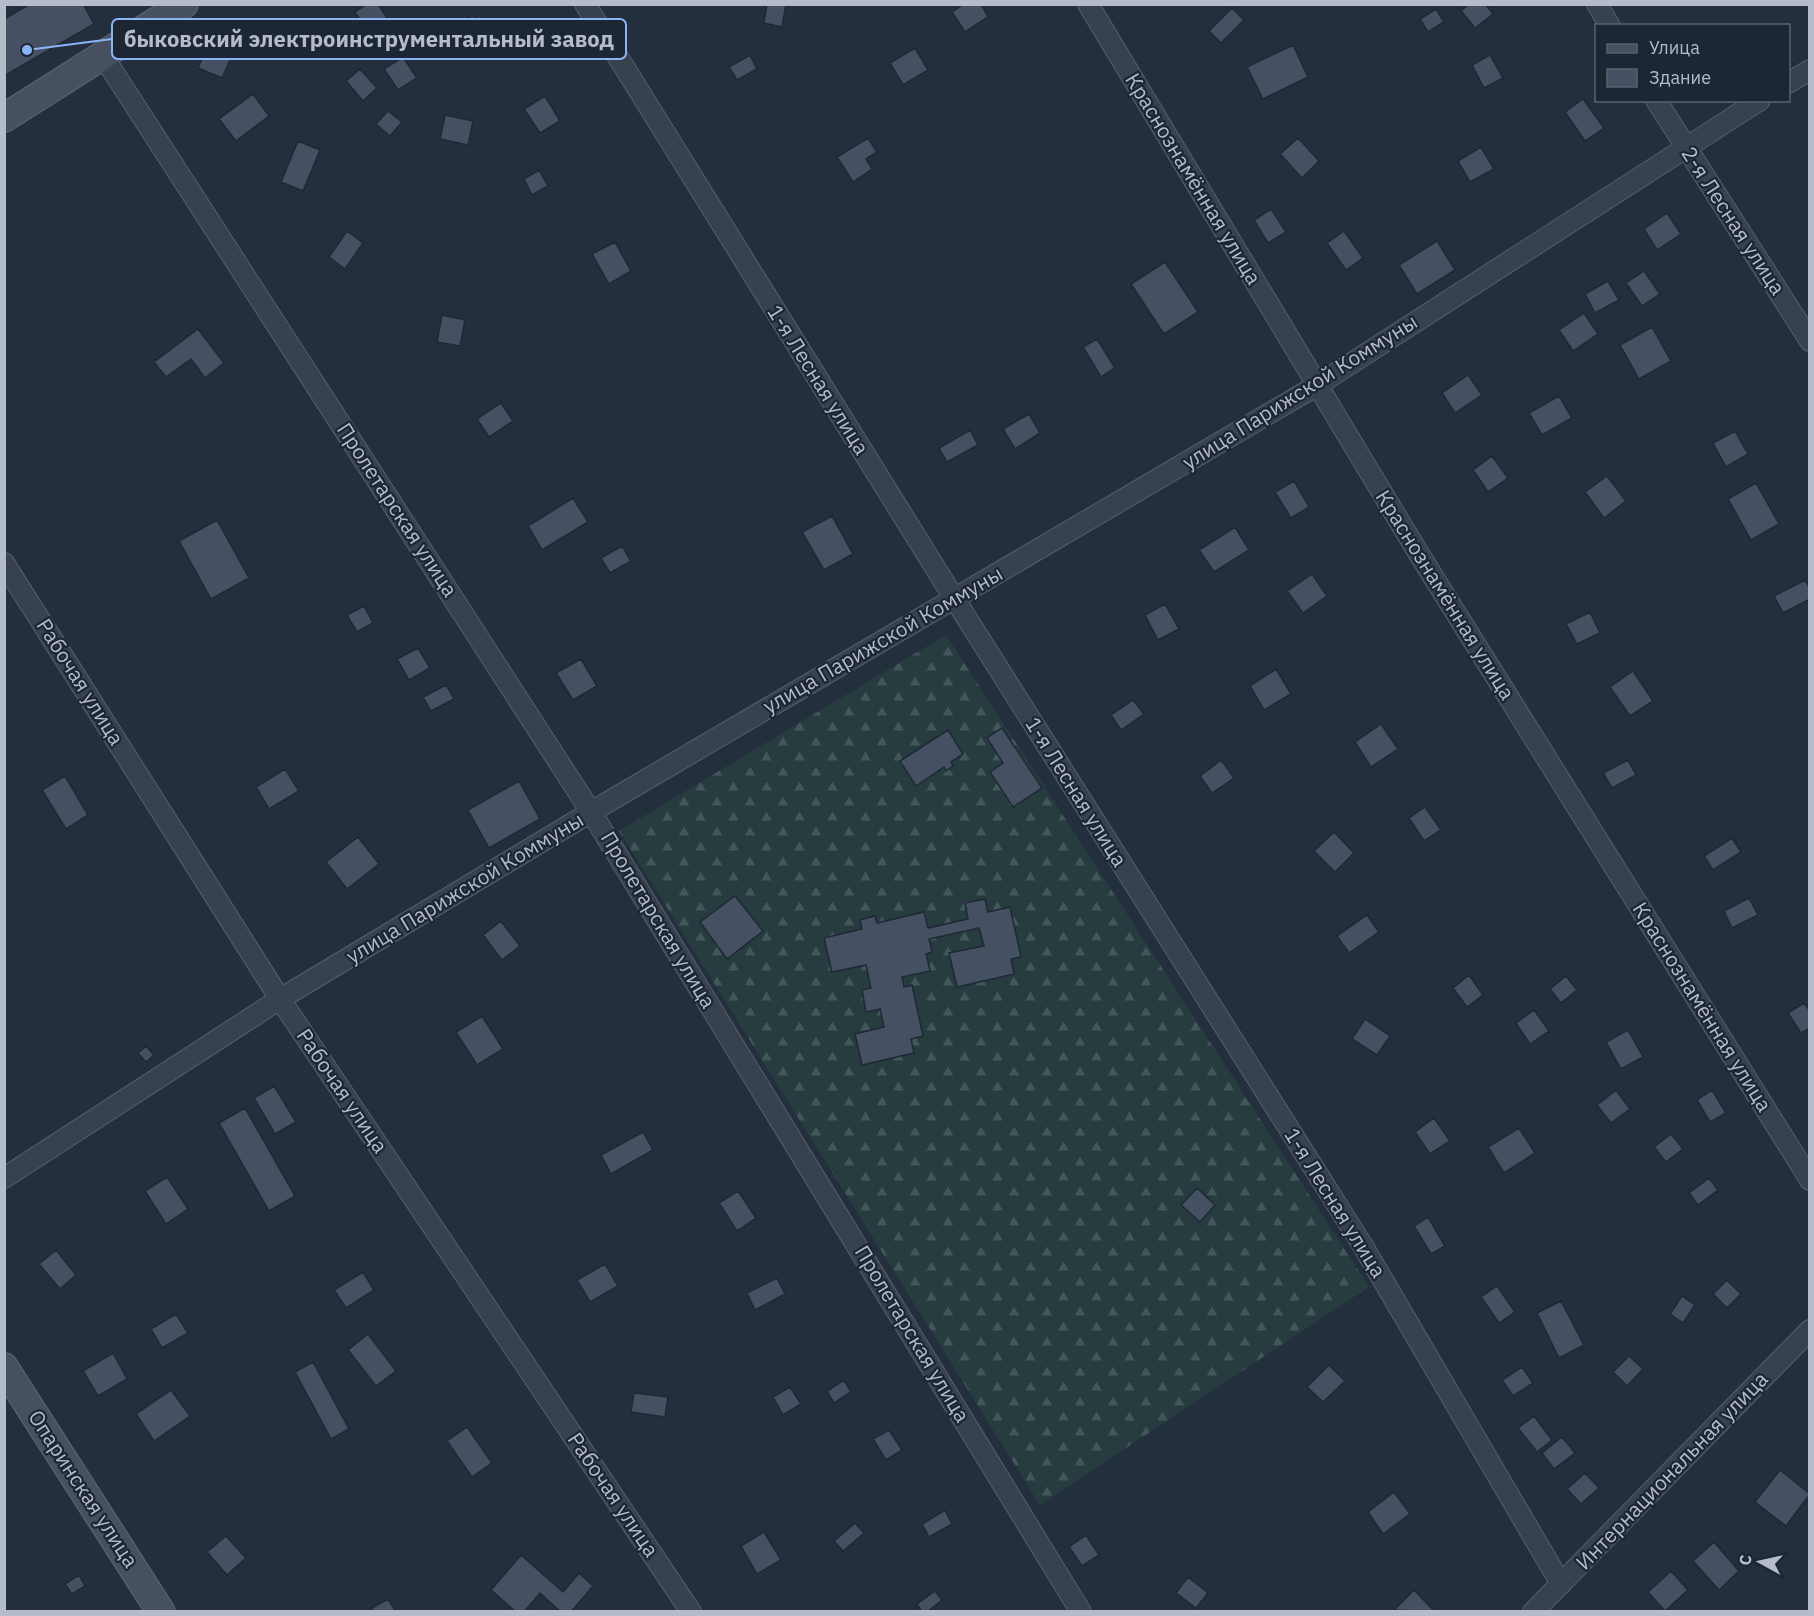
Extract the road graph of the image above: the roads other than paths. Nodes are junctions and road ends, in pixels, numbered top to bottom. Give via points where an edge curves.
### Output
1 (184, 4) edge
2 (585, 4) edge
3 (1088, 4) edge
4 (1597, 4) edge
5 (1609, 24) edge
6 (103, 56) junction
7 (1809, 70) edge
8 (1790, 82) edge
9 (1657, 102) edge
10 (1757, 102) edge
11 (4, 118) edge
12 (1685, 147) junction
13 (1809, 341) edge
14 (1316, 386) junction
15 (4, 563) edge
16 (954, 598) junction
17 (591, 812) junction
18 (280, 999) junction
19 (4, 1178) edge
20 (1809, 1180) edge
21 (1809, 1330) edge
22 (4, 1367) edge
23 (1561, 1584) junction
24 (161, 1611) edge
25 (691, 1611) edge
26 (1082, 1611) edge
27 (1533, 1611) edge

1 - 6 main road
2 - 16 street, 1-я Лесная улица
3 - 14 street, Краснознамённая улица
4 - 5 street
6 - 11 main road
6 - 17 street, Пролетарская улица
7 - 8 street
9 - 12 street, 2-я Лесная улица
10 - 12 street, улица Парижской Коммуны
12 - 13 street, 2-я Лесная улица
12 - 14 street, улица Парижской Коммуны
14 - 16 street, улица Парижской Коммуны
14 - 20 street, Краснознамённая улица
15 - 18 street, Рабочая улица
16 - 17 street, улица Парижской Коммуны
16 - 23 street, 1-я Лесная улица via 1363,1246
17 - 18 street, улица Парижской Коммуны
17 - 26 street, Пролетарская улица
18 - 19 street, улица Парижской Коммуны
18 - 25 street, Рабочая улица
21 - 23 street, Интернациональная улица
22 - 24 main road, Опаринская улица
23 - 27 street, Интернациональная улица

